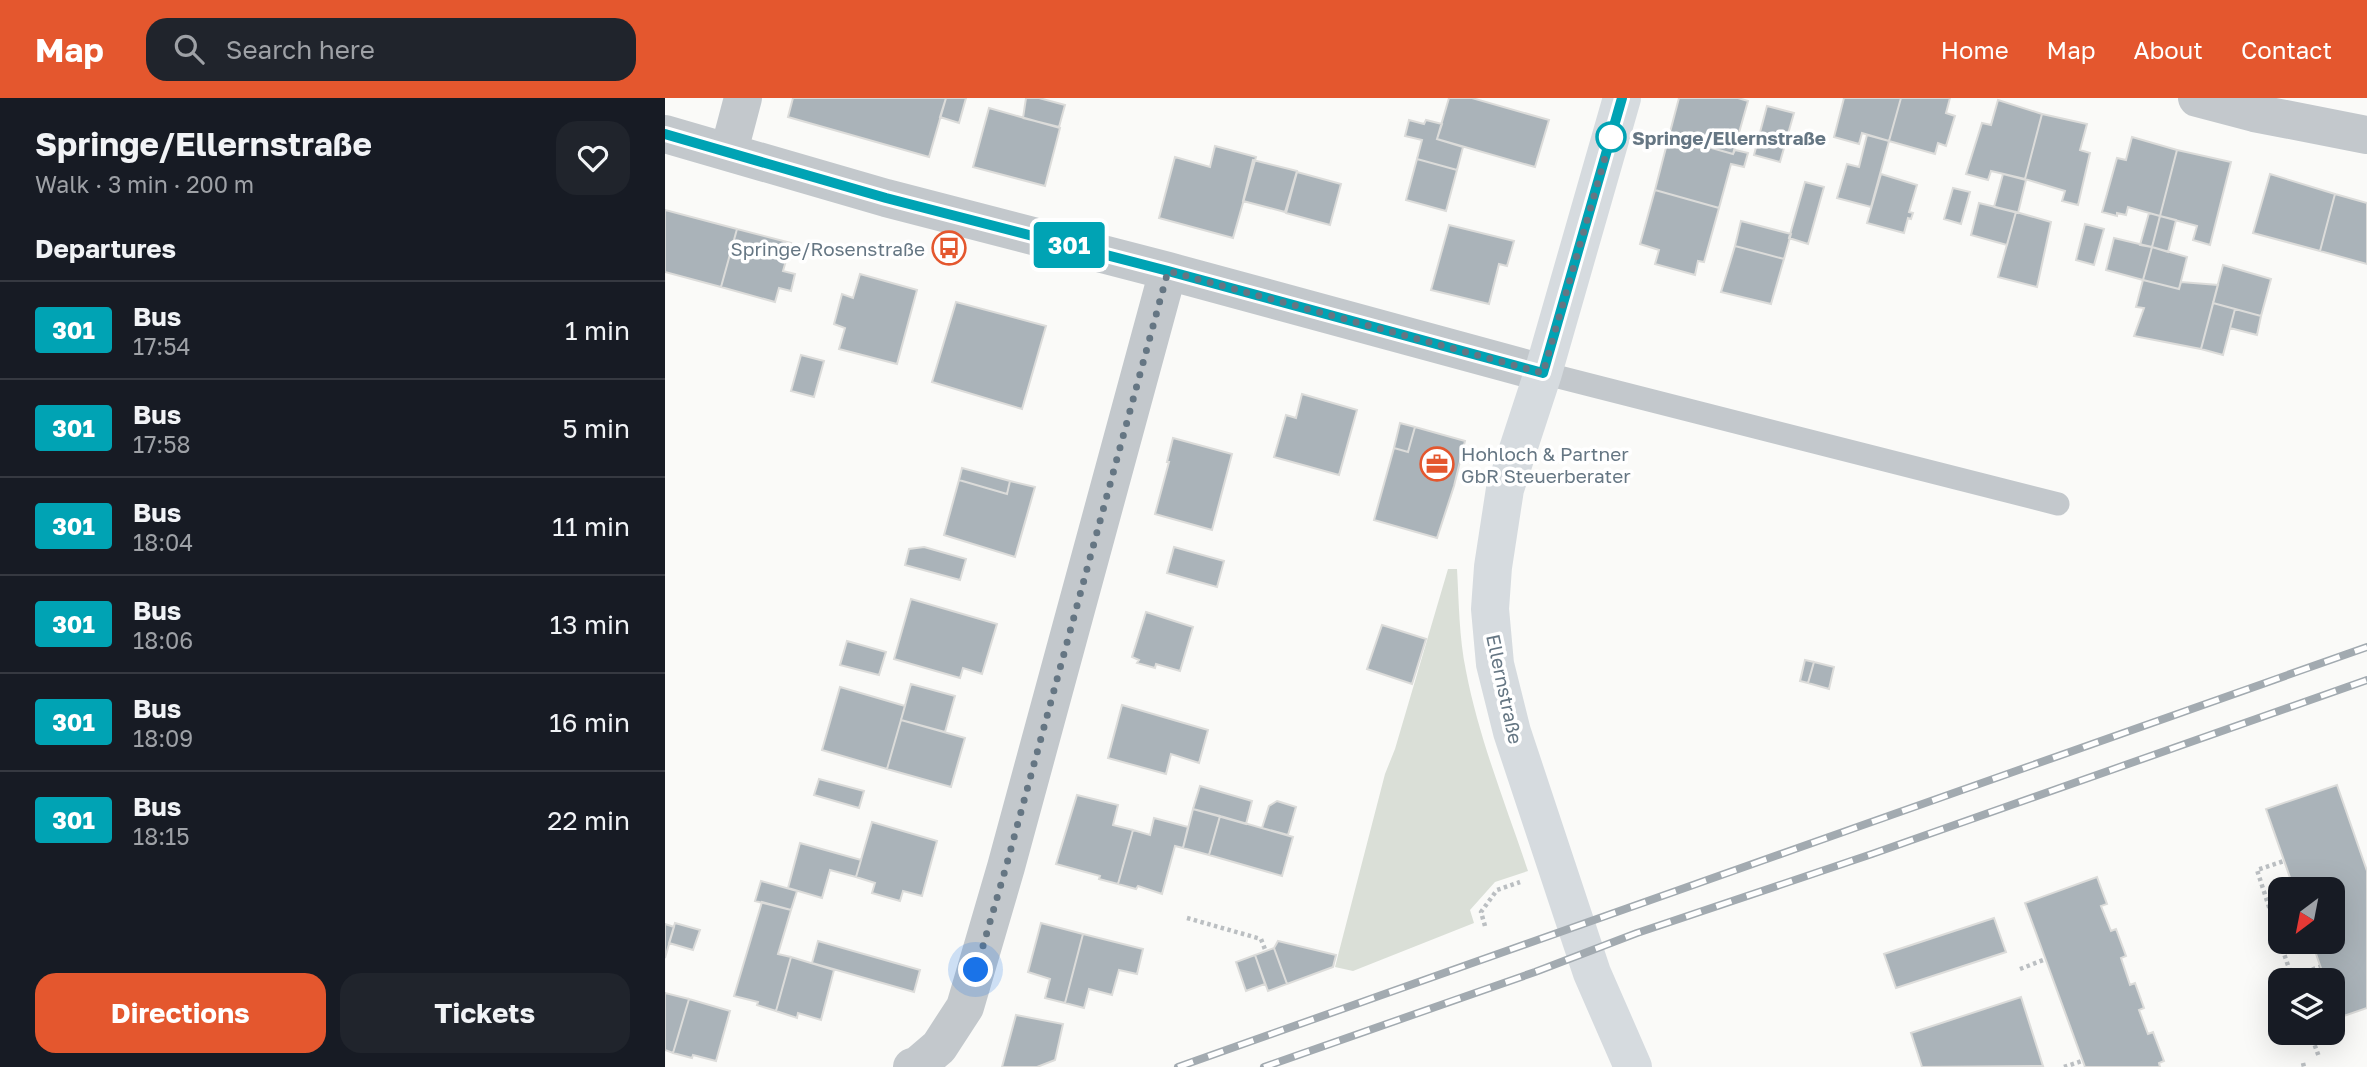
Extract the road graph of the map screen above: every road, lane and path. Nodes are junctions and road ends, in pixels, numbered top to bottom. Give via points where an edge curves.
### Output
1 (743, 98) edge
2 (1622, 98) edge
3 (2197, 98) edge
4 (665, 134) edge
5 (2367, 135) edge
6 (729, 151) junction
7 (1168, 271) junction
8 (1543, 373) junction
9 (2058, 504) dead end
10 (2284, 861) dead end
11 (1523, 881) dead end
12 (2268, 904) edge
13 (1187, 918) dead end
14 (1485, 926) dead end
15 (1266, 951) dead end
16 (2046, 959) dead end
17 (2020, 968) dead end
18 (2315, 1045) edge
19 (2319, 1057) dead end
20 (2082, 1061) dead end
21 (912, 1067) edge
22 (1633, 1067) edge
23 (2064, 1067) edge

1 - 6 street
2 - 8 street, Ellernstraße
3 - 5 street
4 - 6 street
6 - 7 street via 886,198
7 - 8 street
7 - 21 street via 965,1007 939,1047
8 - 9 lane
8 - 22 street, Ellernstraße via 1505,489 1490,609 1496,664 1512,732 1569,907
10 - 12 path via 2257,870
11 - 14 path via 1497,890 1481,912
13 - 15 path via 1261,939
16 - 17 path
18 - 19 path
20 - 23 path

